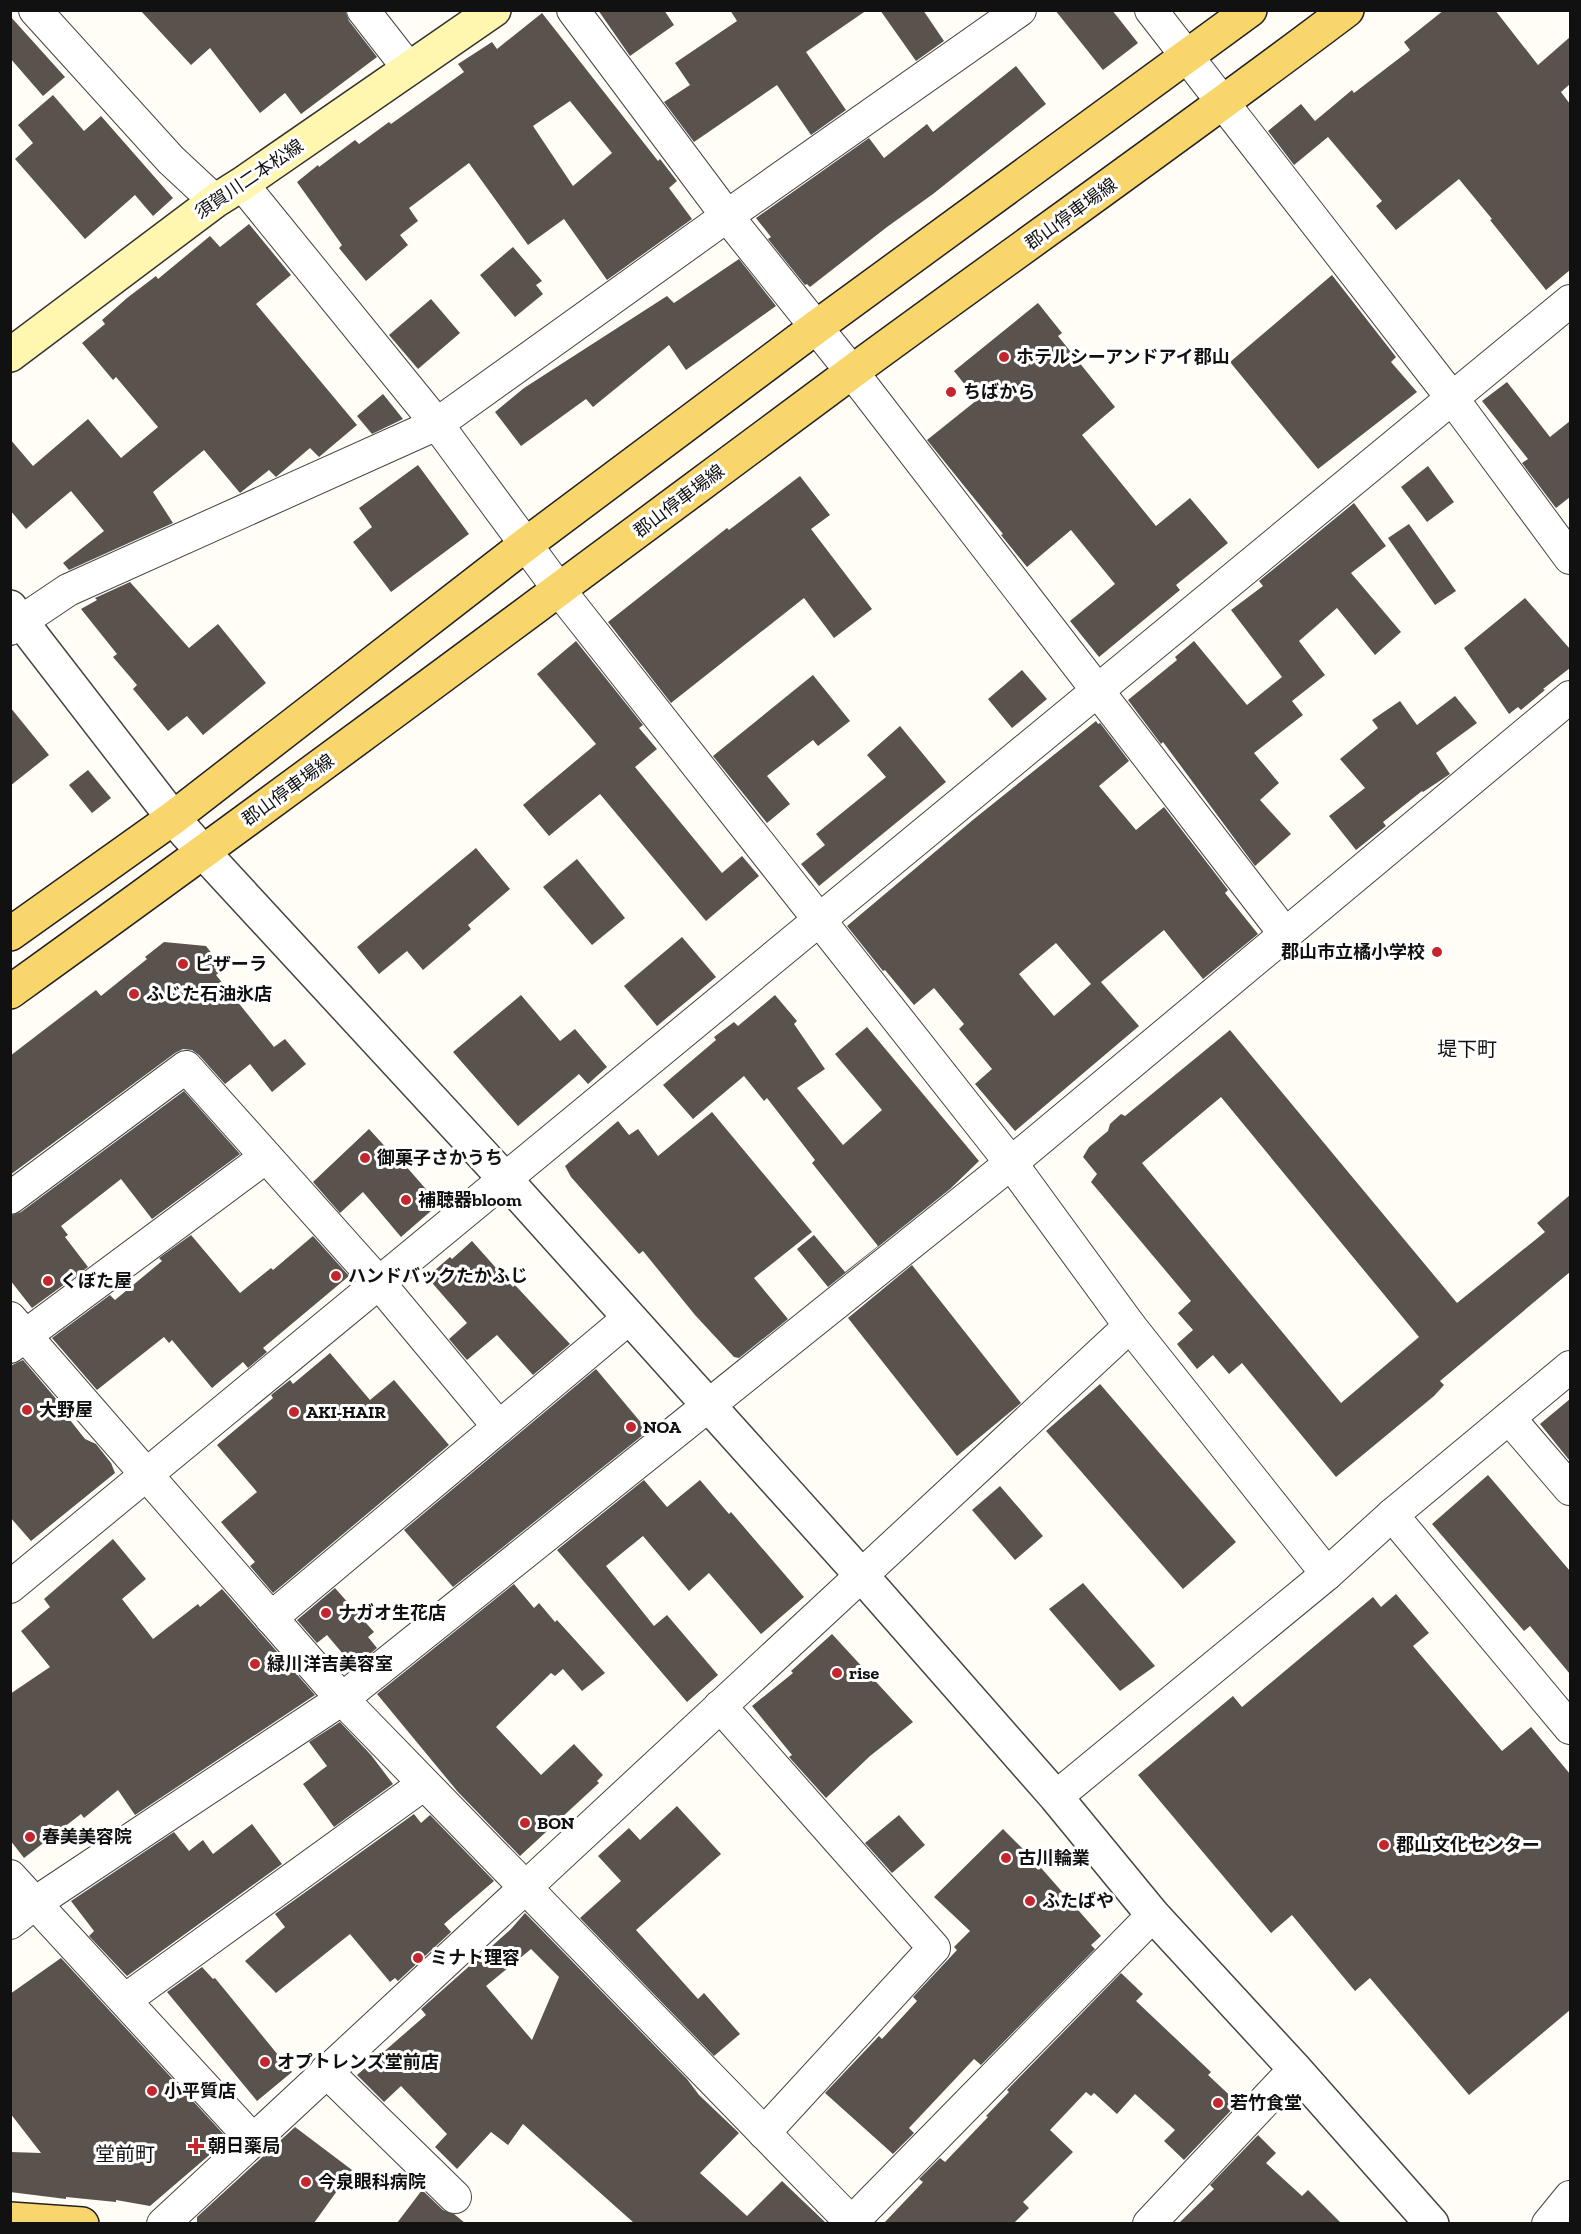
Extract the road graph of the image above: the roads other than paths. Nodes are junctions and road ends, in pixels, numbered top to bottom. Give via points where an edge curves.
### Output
1 (36, 10) edge
2 (363, 10) edge
3 (494, 10) edge
4 (573, 10) edge
5 (1020, 10) edge
6 (1151, 10) edge
7 (1250, 10) edge
8 (1347, 10) edge
9 (1187, 57) junction
10 (409, 69) junction
11 (1224, 103) junction
12 (229, 192) junction
13 (727, 216) junction
14 (1570, 301) edge
15 (816, 328) junction
16 (10, 354) edge
17 (852, 372) junction
18 (1452, 398) junction
19 (437, 424) junction
20 (525, 545) junction
21 (1570, 558) edge
22 (560, 591) junction
23 (14, 619) edge
24 (1098, 691) junction
25 (1570, 698) edge
26 (173, 818) junction
27 (203, 852) junction
28 (820, 921) junction
29 (10, 934) edge
30 (1285, 934) junction
31 (10, 992) edge
32 (266, 1157) junction
33 (1011, 1163) junction
34 (506, 1179) junction
35 (10, 1198) edge
36 (379, 1283) junction
37 (629, 1318) junction
38 (1130, 1326) junction
39 (16, 1333) edge
40 (1570, 1367) edge
41 (708, 1407) junction
42 (1509, 1418) junction
43 (499, 1427) junction
44 (146, 1475) junction
45 (1570, 1489) edge
46 (1392, 1515) junction
47 (1327, 1574) junction
48 (862, 1576) junction
49 (10, 1587) edge
50 (271, 1618) junction
51 (342, 1699) junction
52 (720, 1706) junction
53 (1570, 1728) edge
54 (424, 1784) junction
55 (1056, 1797) junction
56 (10, 1875) edge
57 (524, 1887) junction
58 (35, 1903) junction
59 (1153, 1914) junction
60 (10, 1923) edge
61 (125, 2000) junction
62 (1295, 2069) junction
63 (326, 2071) junction
64 (764, 2133) junction
65 (252, 2139) junction
66 (456, 2197) dead end
67 (1570, 2197) edge
68 (10, 2220) edge
69 (82, 2223) edge
70 (163, 2223) edge
71 (852, 2223) edge
72 (1149, 2223) edge
73 (1432, 2223) edge
74 (1548, 2223) edge

1 - 12 street via 171,160
2 - 10 street
3 - 10 main road, 須賀川二本松線
4 - 13 street
5 - 13 street
6 - 9 street
7 - 9 main road
8 - 11 main road, 郡山停車場線
9 - 11 street
9 - 15 main road
10 - 12 main road, 須賀川二本松線
11 - 17 main road, 郡山停車場線
11 - 18 street
12 - 16 main road, 須賀川二本松線
12 - 19 street
13 - 15 street
13 - 19 street
14 - 18 street
15 - 17 street
15 - 20 main road
17 - 22 main road, 郡山停車場線
17 - 24 street
18 - 21 street
18 - 24 street
19 - 20 street
19 - 23 street via 68,590
20 - 22 street
20 - 26 main road
22 - 27 main road, 郡山停車場線
22 - 28 street
23 - 26 street
24 - 28 street
24 - 30 street
25 - 30 street
26 - 27 street
26 - 29 main road
27 - 31 main road, 郡山停車場線
27 - 34 street
28 - 33 street
28 - 34 street
30 - 33 street
32 - 35 street via 186,1067
32 - 36 street
32 - 39 street
33 - 38 street
33 - 41 street
34 - 36 street
34 - 37 street
36 - 43 street
36 - 44 street
37 - 41 street
37 - 43 street
38 - 47 street
38 - 48 street
39 - 44 street
40 - 42 street
41 - 48 street
41 - 51 street
42 - 45 street
42 - 46 street
43 - 50 street
44 - 49 street
44 - 50 street
46 - 47 street
46 - 53 street
47 - 55 street
48 - 52 street
48 - 55 street
50 - 51 street
51 - 54 street
51 - 58 street
52 - 57 street
52 - 64 street via 934,1948
54 - 57 street
54 - 61 street
55 - 59 street
56 - 58 street
57 - 63 street
57 - 64 street
58 - 60 street
58 - 61 street
59 - 62 street
59 - 71 street
61 - 65 street
62 - 72 street
62 - 73 street
63 - 65 street
63 - 66 street
64 - 71 street
65 - 70 street
67 - 74 street
68 - 69 main road

